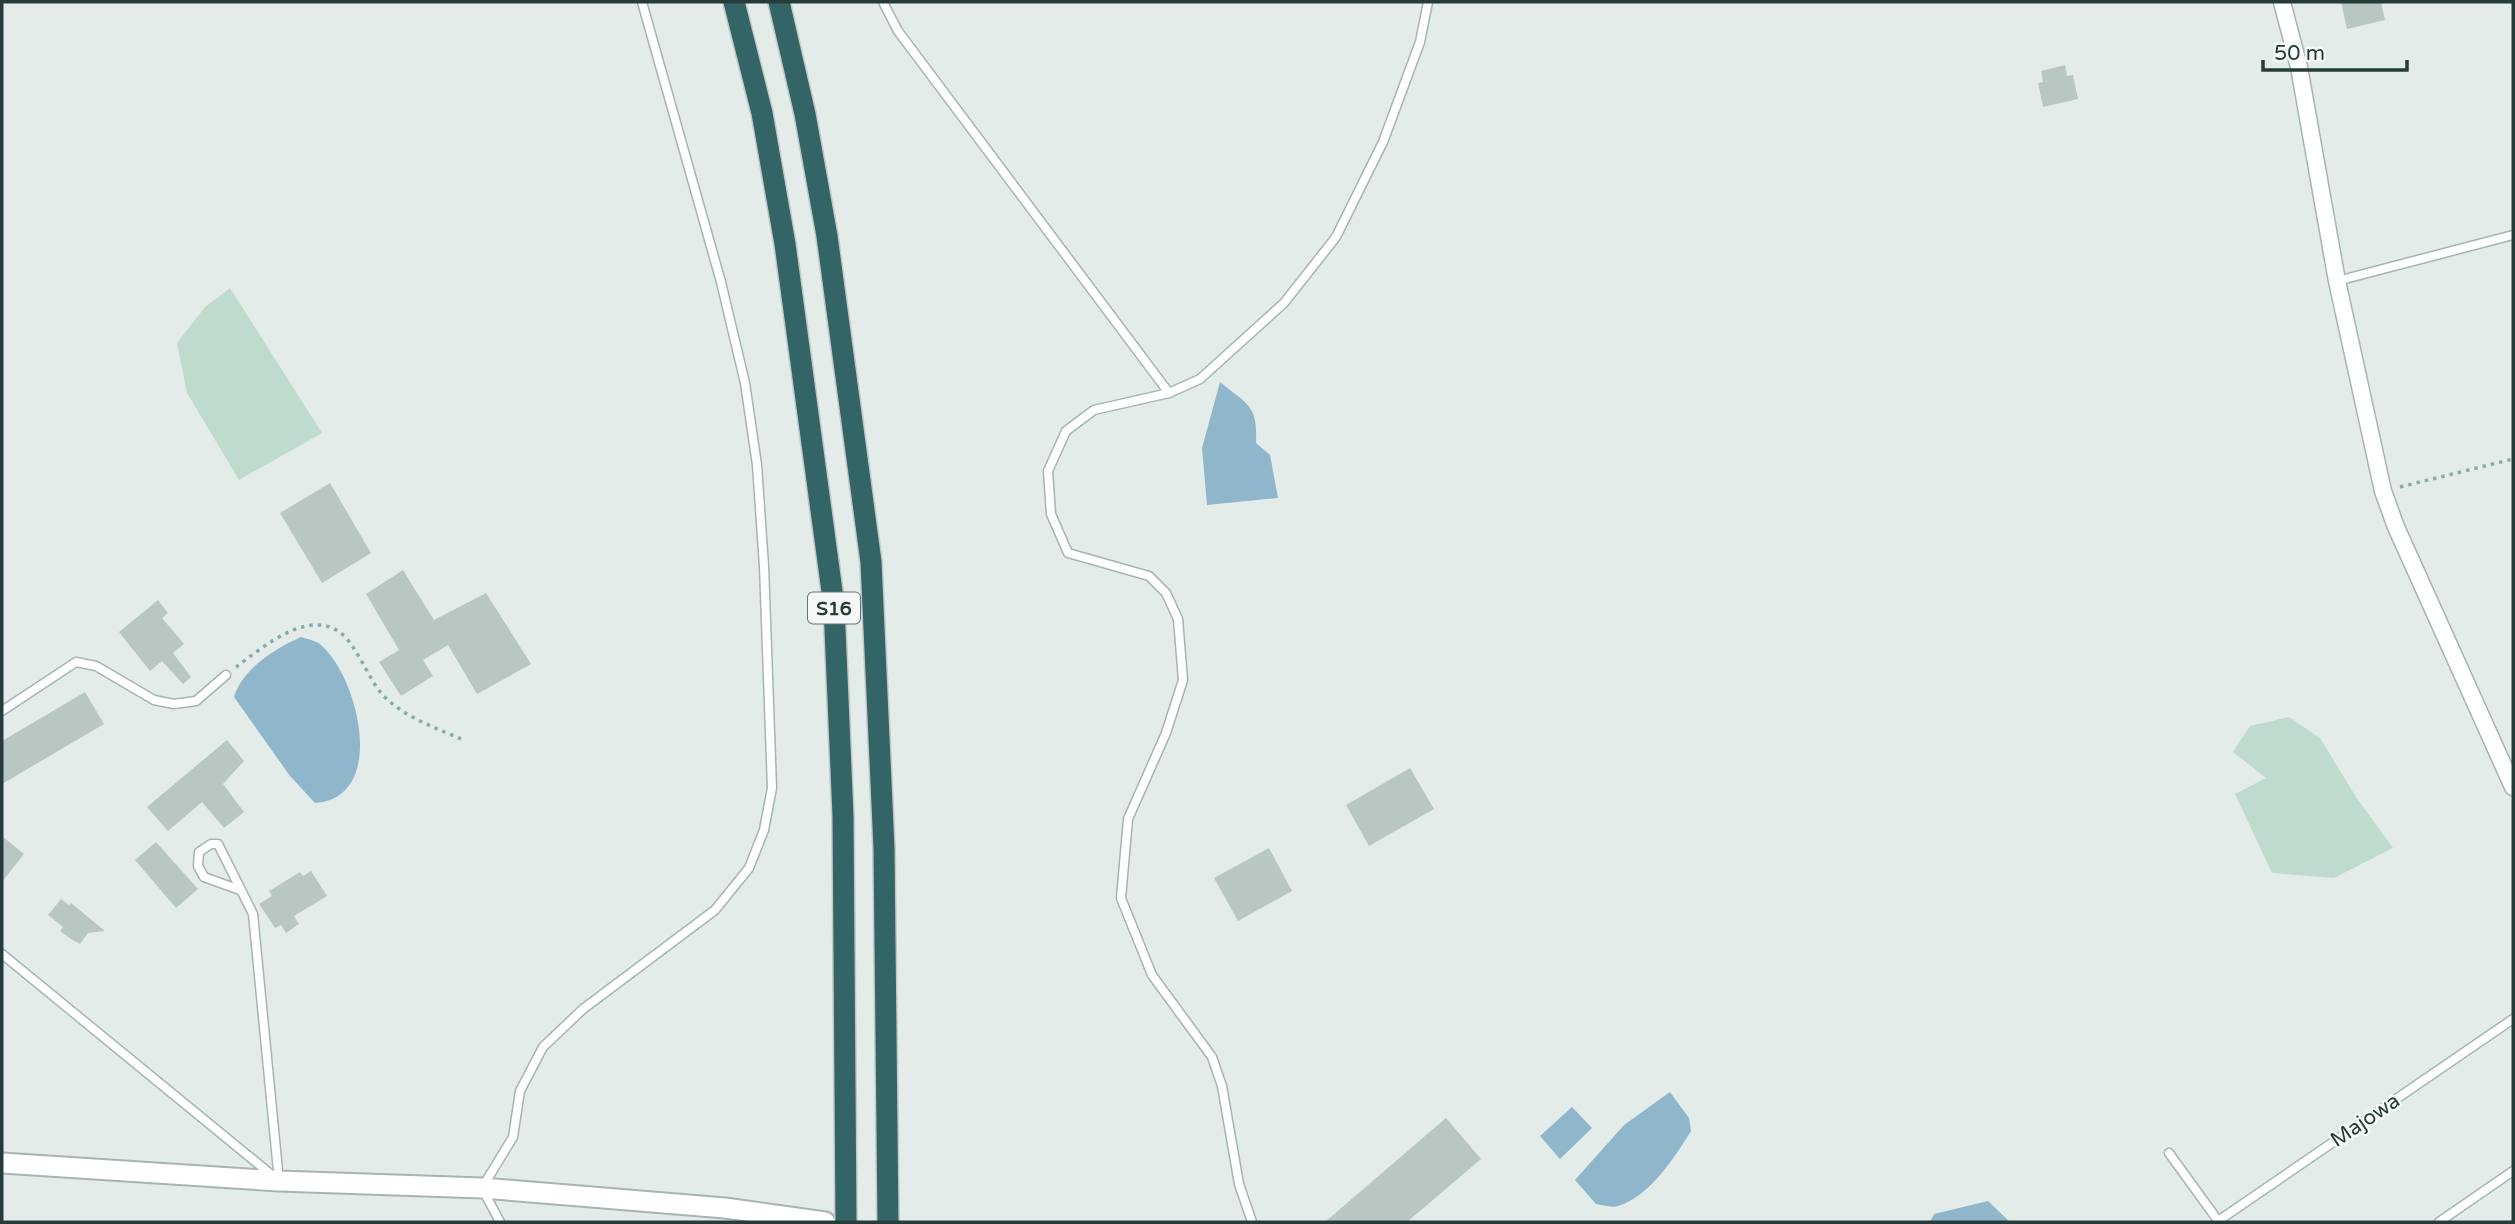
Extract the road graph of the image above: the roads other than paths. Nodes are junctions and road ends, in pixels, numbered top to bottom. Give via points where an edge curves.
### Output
1 (642, 2) edge
2 (734, 2) edge
3 (779, 2) edge
4 (883, 2) edge
5 (1428, 2) edge
6 (2282, 2) edge
7 (2513, 235) edge
8 (2337, 281) junction
9 (1168, 393) junction
10 (226, 675) road end
11 (2, 711) edge
12 (2513, 787) edge
13 (240, 890) junction
14 (2, 954) edge
15 (2513, 1020) edge
16 (2169, 1153) dead end
17 (2, 1163) edge
18 (2513, 1171) edge
19 (279, 1181) junction
20 (482, 1188) junction
21 (818, 1221) edge
22 (500, 1222) edge
23 (846, 1222) edge
24 (888, 1222) edge
25 (1252, 1222) edge
26 (2218, 1222) edge
27 (2439, 1222) edge

1 - 20 lane via 745,383 764,566 772,788 764,830 749,868 715,910 583,1009 543,1047 520,1091 513,1137
2 - 23 highway, S16 via 762,113 785,244 834,606 843,816
3 - 24 highway, S16 via 827,236 871,562 884,848
4 - 9 lane via 898,31
5 - 9 lane via 1420,42 1383,142 1336,237 1284,303 1200,379
6 - 8 street via 2299,67
7 - 8 lane
8 - 12 street via 2396,527
9 - 25 lane via 1094,410 1066,431 1048,471 1051,514 1069,553 1149,576 1167,593 1178,619 1182,680 1166,733 1128,819 1121,898 1152,975 1212,1057 1222,1086 1239,1184
10 - 11 lane via 196,701 174,704 154,700 96,666 76,662
13 - 13 lane via 218,844 199,852 198,866 204,877
13 - 19 lane via 253,914
14 - 19 lane
15 - 26 lane, Majowa
16 - 26 lane, Majowa
17 - 19 street
18 - 27 lane
19 - 20 street
20 - 21 street via 712,1206
20 - 22 lane

